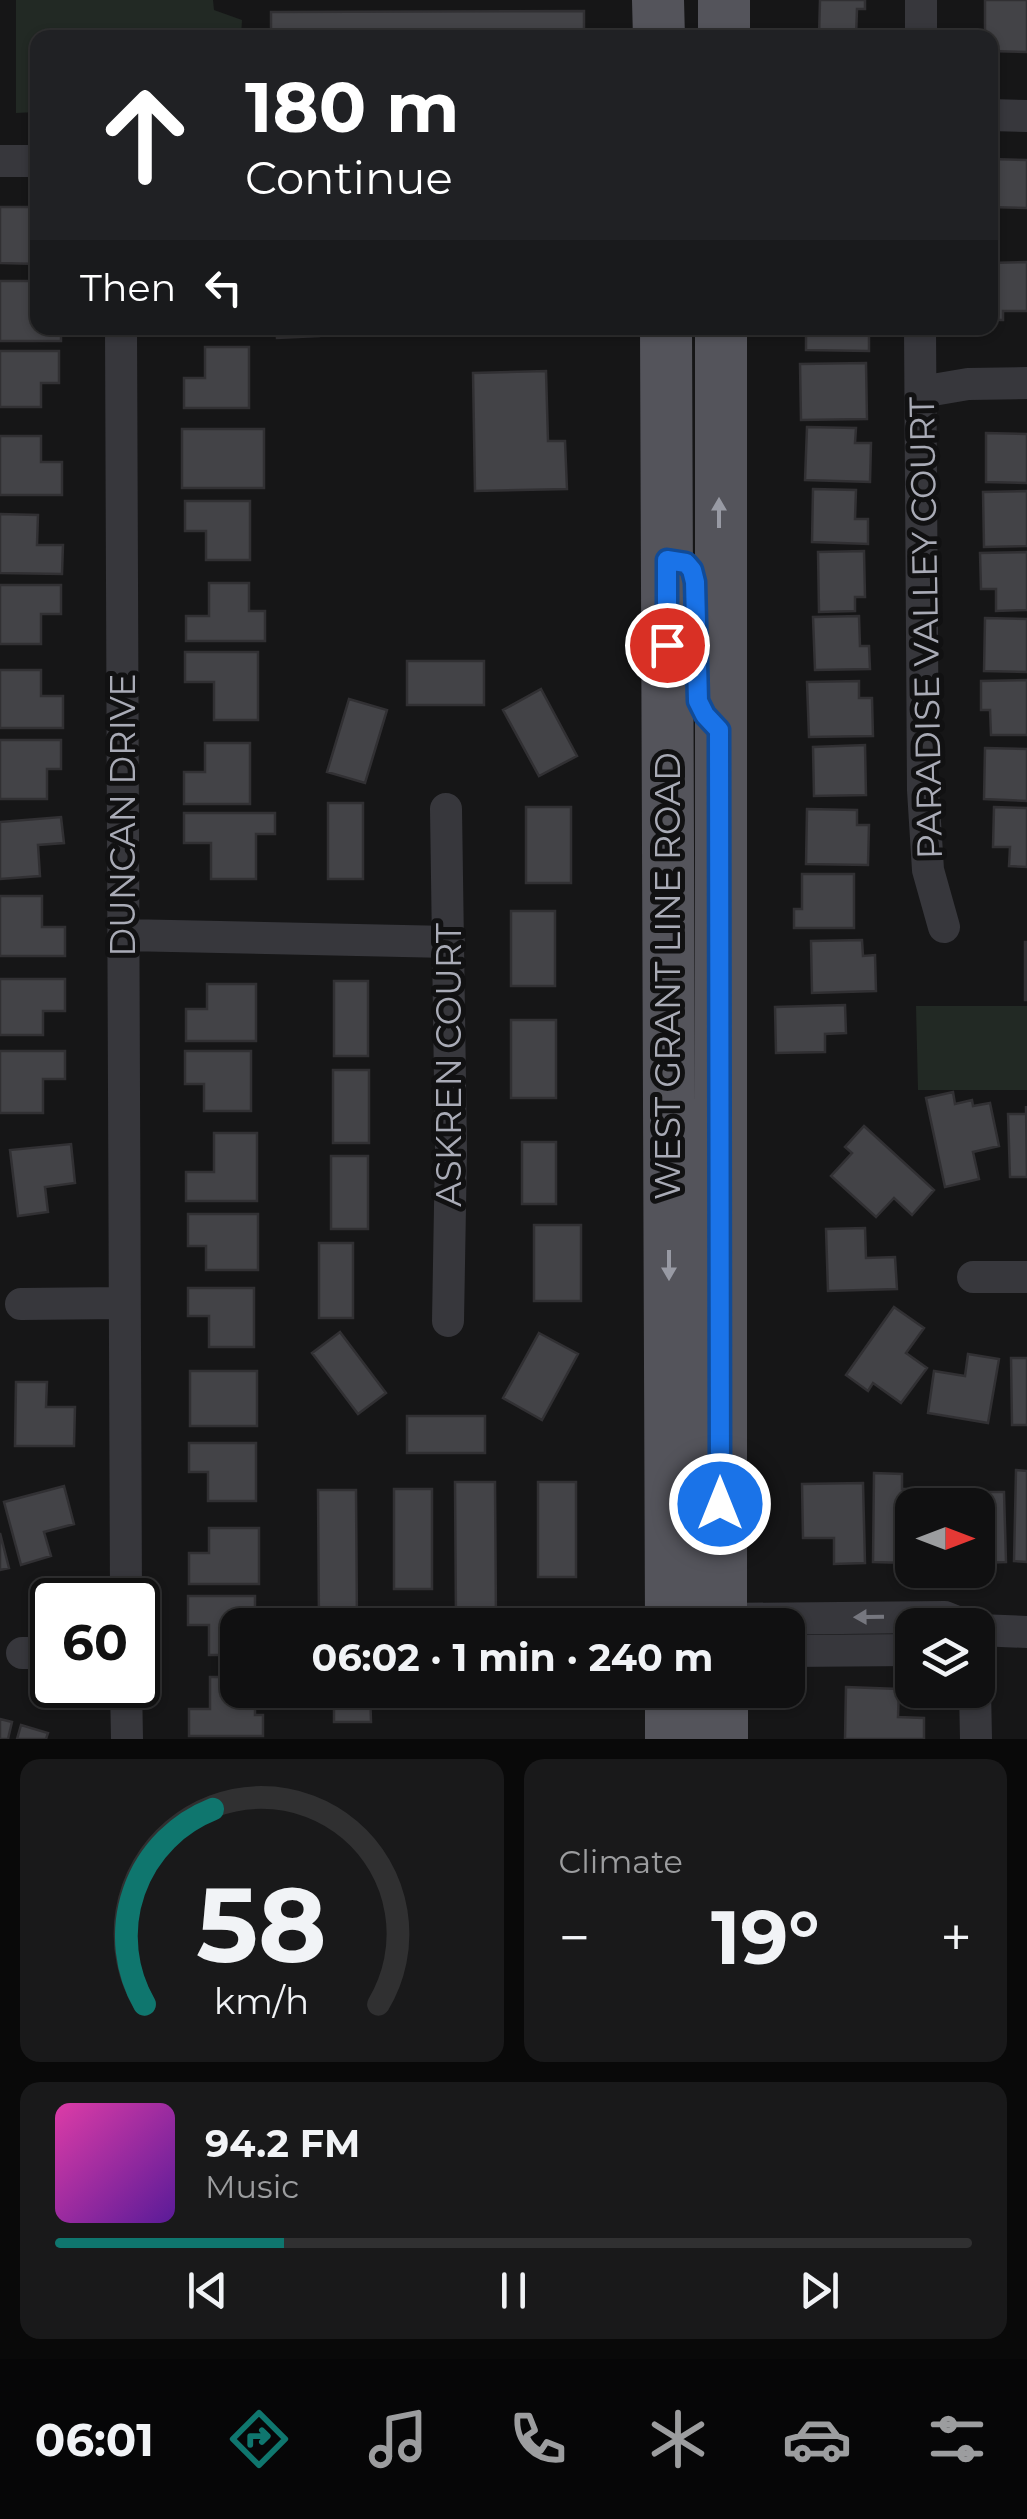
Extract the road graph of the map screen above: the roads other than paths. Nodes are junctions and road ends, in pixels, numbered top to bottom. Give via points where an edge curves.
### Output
1 (658, 0) edge
2 (724, 0) edge
3 (921, 0) edge
4 (659, 30) edge
5 (724, 30) edge
6 (921, 30) edge
7 (998, 115) edge
8 (1027, 116) edge
9 (0, 161) edge
10 (30, 161) edge
11 (121, 335) edge
12 (666, 335) edge
13 (721, 335) edge
14 (920, 335) edge
15 (1027, 384) edge
16 (922, 392) junction
17 (667, 560) junction
18 (719, 730) junction
19 (446, 809) dead end
20 (944, 927) dead end
21 (124, 935) junction
22 (449, 942) junction
23 (972, 1277) dead end
24 (1027, 1278) edge
25 (122, 1303) junction
26 (21, 1304) dead end
27 (448, 1322) dead end
28 (126, 1578) edge
29 (703, 1608) edge
30 (704, 1608) edge
31 (895, 1617) edge
32 (805, 1620) edge
33 (995, 1631) edge
34 (1027, 1632) edge
35 (895, 1650) edge
36 (805, 1651) edge
37 (126, 1708) edge
38 (671, 1708) edge
39 (722, 1708) edge
40 (976, 1708) edge
41 (127, 1739) edge
42 (671, 1739) edge
43 (722, 1739) edge
44 (976, 1739) edge

1 - 4 main road
2 - 5 main road
3 - 6 street
7 - 8 street
9 - 10 street
11 - 21 street, DUNCAN DRIVE
12 - 17 main road, WEST GRANT LINE ROAD
18 -> 13 main road, WEST GRANT LINE ROAD
14 - 16 street, PARADISE VALLEY COURT
15 - 16 street
16 - 20 street, PARADISE VALLEY COURT via 923,790 928,870
17 - 18 main road via 692,570 698,701
17 -> 29 main road, WEST GRANT LINE ROAD
18 - 30 main road, WEST GRANT LINE ROAD
19 - 22 street, ASKREN COURT
21 - 22 street
21 - 25 street, DUNCAN DRIVE
22 - 27 street, ASKREN COURT
23 - 24 street
25 - 26 street
25 - 28 street, DUNCAN DRIVE
31 -> 32 street
33 - 34 street
35 - 36 street
37 - 41 street
38 - 42 main road
39 - 43 main road
40 - 44 street

